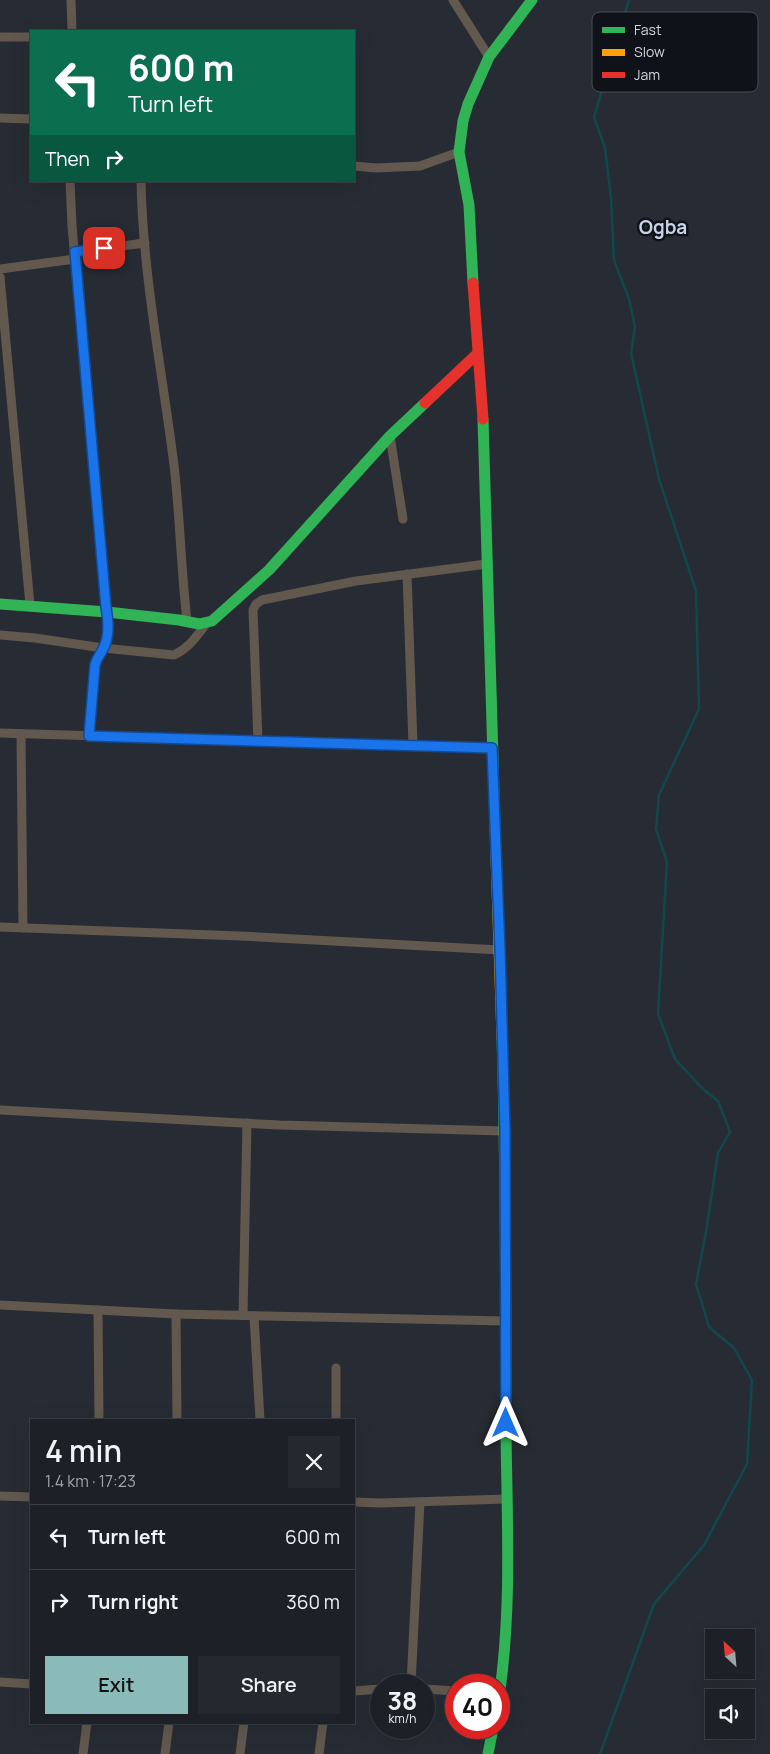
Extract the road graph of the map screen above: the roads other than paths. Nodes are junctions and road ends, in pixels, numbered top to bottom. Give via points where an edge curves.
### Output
1 (71, 0) edge
2 (453, 0) edge
3 (532, 0) edge
4 (72, 30) edge
5 (0, 37) edge
6 (30, 38) edge
7 (489, 57) junction
8 (0, 118) edge
9 (30, 119) edge
10 (459, 152) junction
11 (355, 166) edge
12 (70, 182) edge
13 (141, 182) edge
14 (145, 243) junction
15 (75, 255) junction
16 (0, 270) edge
17 (0, 277) edge
18 (477, 354) junction
19 (390, 436) junction
20 (403, 519) dead end
21 (487, 564) junction
22 (407, 574) junction
23 (0, 604) edge
24 (30, 605) junction
25 (107, 612) junction
26 (187, 621) junction
27 (206, 624) junction
28 (0, 635) edge
29 (103, 648) junction
30 (0, 733) edge
31 (21, 734) junction
32 (89, 736) junction
33 (258, 741) junction
34 (413, 746) junction
35 (492, 748) junction
36 (0, 927) edge
37 (23, 928) junction
38 (500, 950) junction
39 (0, 1110) edge
40 (247, 1123) junction
41 (505, 1131) junction
42 (0, 1305) edge
43 (98, 1310) junction
44 (176, 1314) junction
45 (243, 1315) junction
46 (254, 1316) junction
47 (504, 1321) junction
48 (336, 1368) dead end
49 (99, 1419) edge
50 (177, 1419) edge
51 (260, 1419) edge
52 (336, 1419) edge
53 (0, 1496) edge
54 (30, 1497) edge
55 (506, 1499) junction
56 (355, 1502) edge
57 (420, 1502) junction
58 (412, 1674) edge
59 (502, 1674) edge
60 (0, 1682) edge
61 (30, 1684) edge
62 (370, 1690) edge
63 (355, 1691) edge
64 (87, 1724) edge
65 (169, 1724) edge
66 (244, 1724) edge
67 (323, 1724) edge
68 (491, 1739) edge
69 (83, 1754) edge
70 (165, 1754) edge
71 (240, 1754) edge
72 (319, 1754) edge
73 (488, 1754) edge

1 - 4 street
2 - 7 street
3 - 7 street
5 - 6 street
7 - 10 street via 468,104
8 - 9 street
10 - 11 street via 420,166
10 - 18 street via 469,205
12 - 15 street
13 - 14 street
14 - 15 street
14 - 26 street via 153,326 174,465
15 - 16 street
15 - 25 street
17 - 24 street
18 - 19 street
18 - 21 street via 482,390
19 - 20 street
19 - 27 street via 269,570
21 - 22 street
21 - 35 street
22 - 33 street via 356,581 262,600 256,604 253,610
22 - 34 street
23 - 24 street
24 - 25 street
25 - 26 street
25 - 29 street via 109,623
26 - 27 street
27 - 29 street via 192,644 174,655
28 - 29 street
29 - 32 street via 95,665
30 - 31 street
31 - 32 street
31 - 37 street
32 - 33 street
33 - 34 street
34 - 35 street
35 - 38 street
36 - 37 street
37 - 38 street
38 - 41 street
39 - 40 street
40 - 41 street
40 - 45 street
41 - 47 street
42 - 43 street
43 - 44 street
43 - 49 street
44 - 45 street
44 - 50 street
45 - 46 street
46 - 47 street
46 - 51 street
47 - 55 street
48 - 52 street
53 - 54 street
55 - 57 street
55 - 59 street via 507,1585
56 - 57 street
57 - 58 street
60 - 61 street
62 - 63 street
64 - 69 street
65 - 70 street
66 - 71 street
67 - 72 street
68 - 73 street

